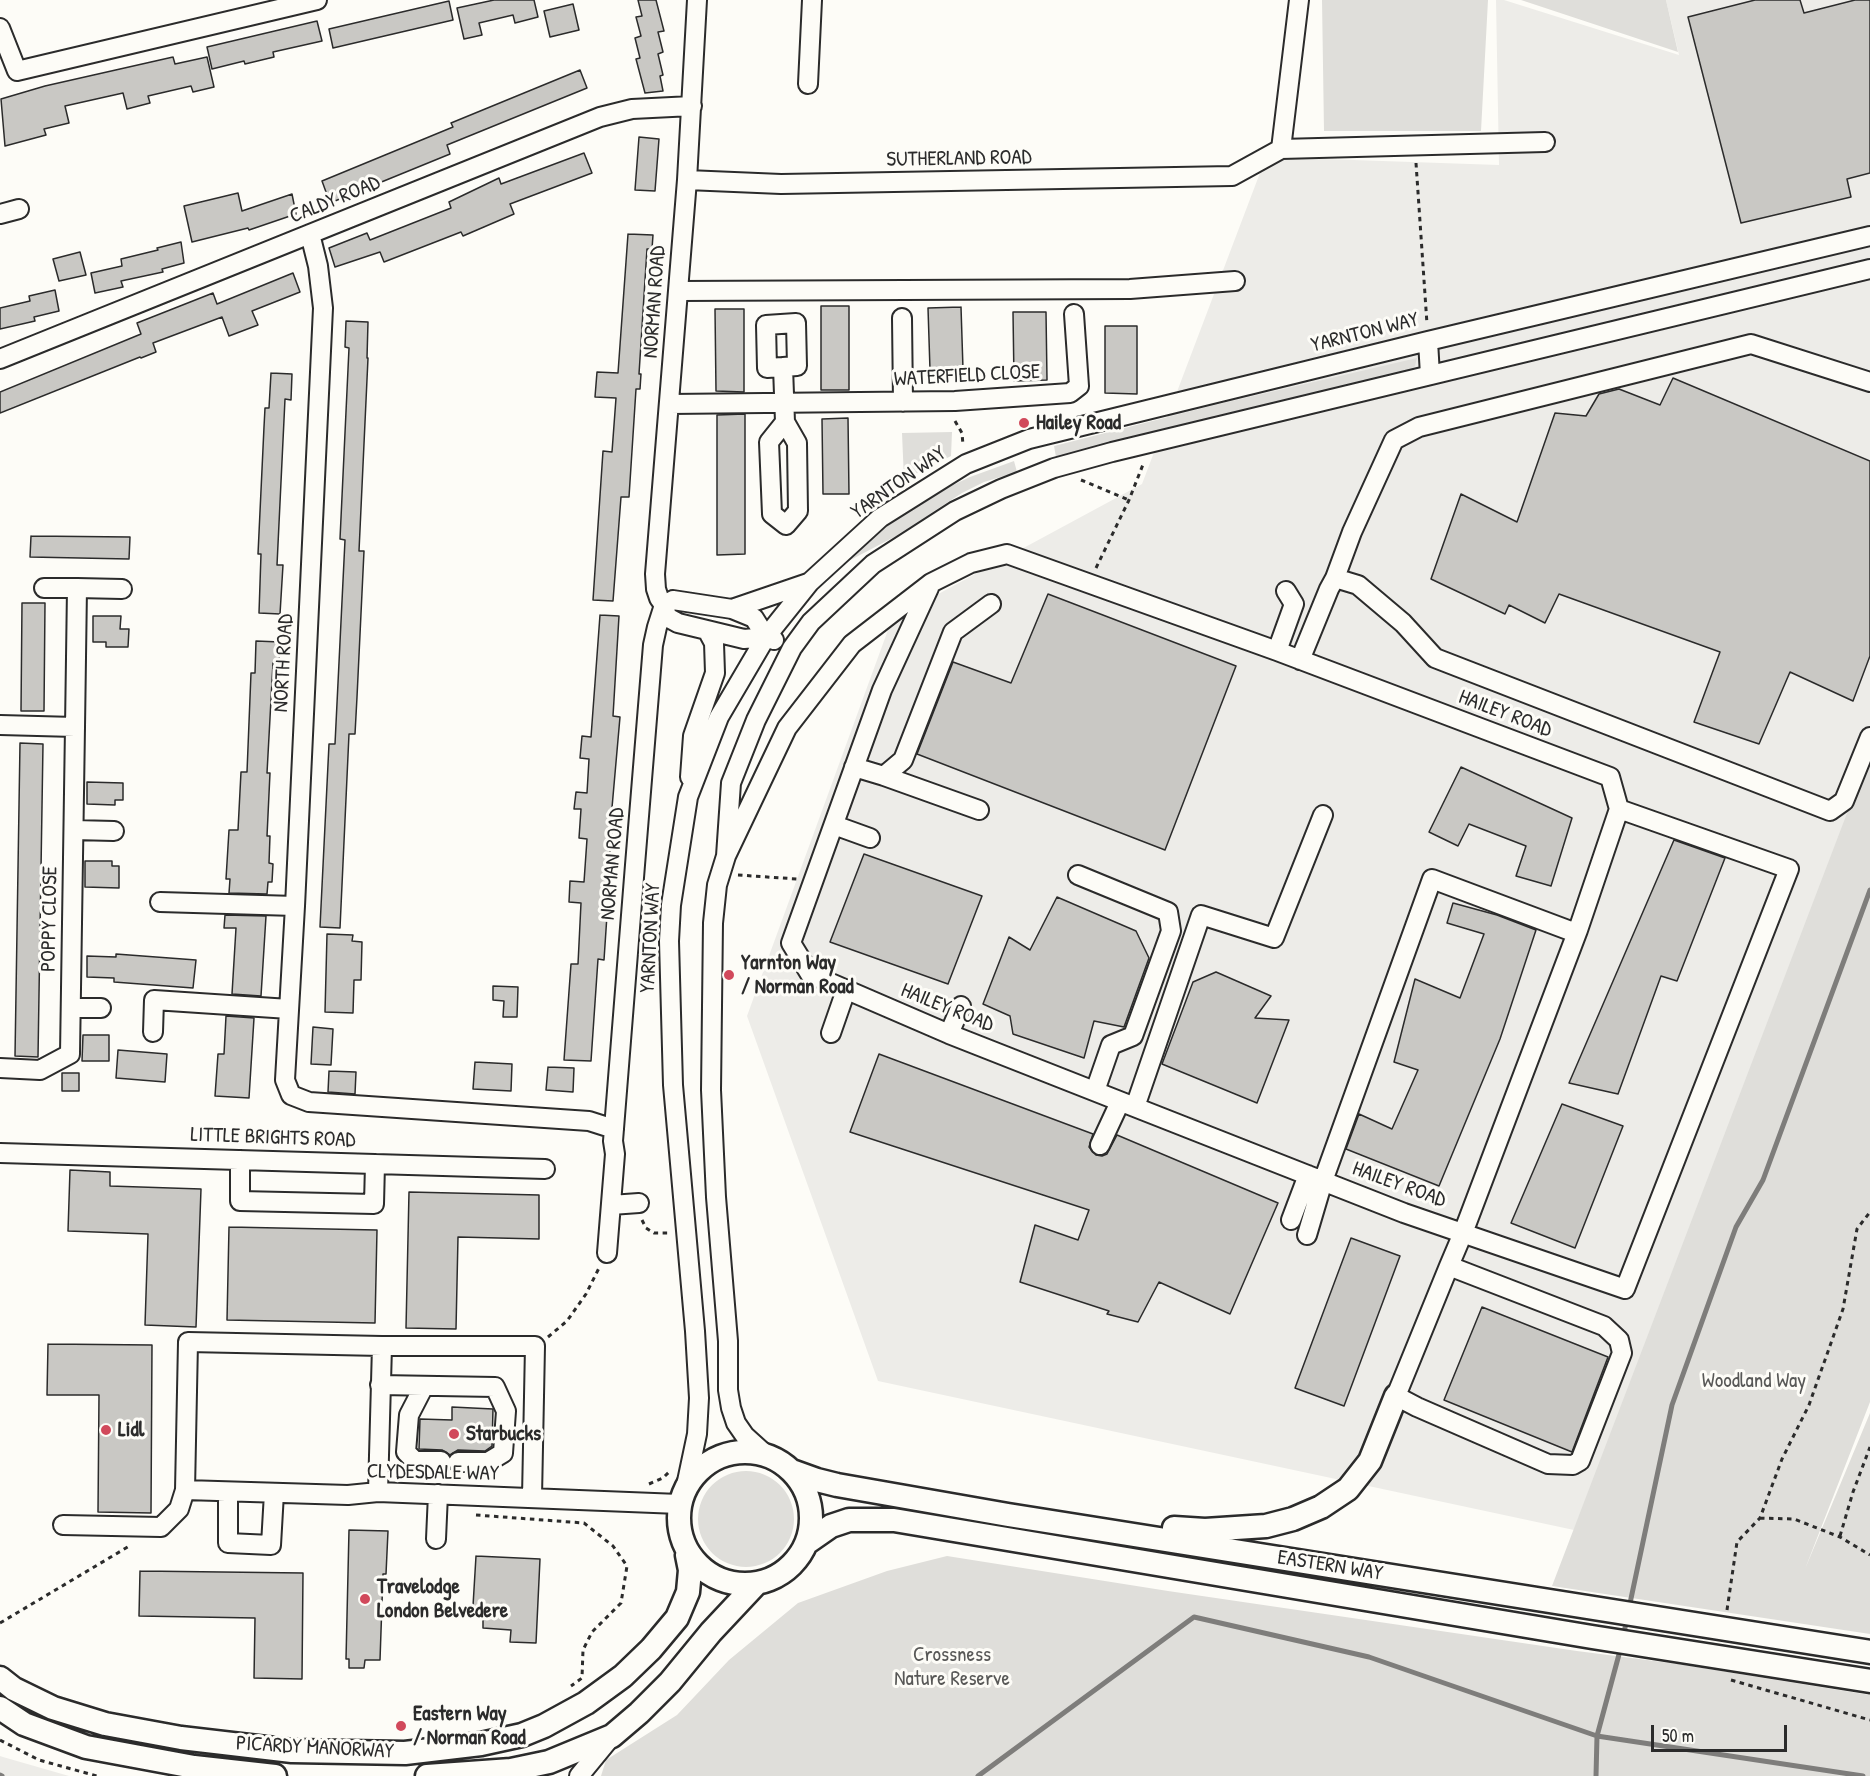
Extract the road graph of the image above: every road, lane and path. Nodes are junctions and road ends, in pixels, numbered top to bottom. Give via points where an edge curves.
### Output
1 (317, 0) edge
2 (697, 0) edge
3 (812, 0) edge
4 (1299, 0) edge
5 (0, 28) edge
6 (9, 73) edge
7 (808, 84) dead end
8 (692, 106) junction
9 (1545, 142) dead end
10 (1415, 146) junction
11 (1281, 149) junction
12 (687, 180) junction
13 (19, 209) dead end
14 (0, 214) edge
15 (310, 234) junction
16 (1870, 236) edge
17 (1870, 269) edge
18 (1235, 281) dead end
19 (679, 291) junction
20 (1074, 315) dead end
21 (902, 318) dead end
22 (1428, 341) junction
23 (2, 363) edge
24 (783, 367) dead end
25 (1430, 375) junction
26 (1870, 382) edge
27 (783, 402) junction
28 (903, 402) junction
29 (670, 404) junction
30 (955, 421) dead end
31 (785, 422) dead end
32 (955, 449) dead end
33 (1145, 460) dead end
34 (1074, 477) dead end
35 (1129, 500) junction
36 (1335, 578) junction
37 (810, 582) junction
38 (931, 583) junction
39 (1089, 583) junction
40 (44, 588) dead end
41 (77, 588) junction
42 (122, 589) dead end
43 (1286, 591) dead end
44 (991, 604) dead end
45 (664, 605) junction
46 (732, 609) junction
47 (707, 630) junction
48 (766, 637) junction
49 (792, 648) junction
50 (1276, 651) junction
51 (1300, 660) junction
52 (0, 725) edge
53 (75, 727) junction
54 (1870, 737) edge
55 (854, 767) junction
56 (884, 776) junction
57 (688, 797) junction
58 (1619, 808) junction
59 (979, 810) dead end
60 (1323, 815) dead end
61 (834, 825) junction
62 (74, 830) junction
63 (114, 831) dead end
64 (870, 838) dead end
65 (726, 856) junction
66 (733, 874) dead end
67 (1078, 875) dead end
68 (812, 884) junction
69 (160, 902) dead end
70 (295, 906) junction
71 (1576, 933) junction
72 (846, 990) junction
73 (961, 1005) dead end
74 (71, 1008) junction
75 (101, 1008) dead end
76 (289, 1009) junction
77 (153, 1032) dead end
78 (831, 1033) dead end
79 (949, 1034) junction
80 (0, 1068) edge
81 (1095, 1091) junction
82 (1128, 1104) junction
83 (614, 1135) junction
84 (1100, 1145) dead end
85 (0, 1153) edge
86 (240, 1160) junction
87 (375, 1164) junction
88 (545, 1169) dead end
89 (1315, 1178) junction
90 (636, 1203) joint
91 (611, 1204) junction
92 (1870, 1212) edge
93 (1291, 1220) dead end
94 (673, 1233) dead end
95 (1463, 1233) junction
96 (1307, 1235) dead end
97 (607, 1253) joint
98 (1449, 1266) junction
99 (382, 1346) junction
100 (535, 1346) junction
101 (380, 1385) junction
102 (424, 1386) junction
103 (1396, 1396) junction
104 (1870, 1447) edge
105 (766, 1455) junction
106 (677, 1463) dead end
107 (792, 1471) junction
108 (641, 1483) dead end
109 (185, 1490) junction
110 (228, 1492) junction
111 (378, 1492) junction
112 (273, 1493) junction
113 (438, 1494) junction
114 (682, 1495) junction
115 (531, 1497) junction
116 (1008, 1515) junction
117 (483, 1517) dead end
118 (1761, 1518) junction
119 (63, 1524) dead end
120 (1840, 1537) junction
121 (436, 1539) dead end
122 (808, 1542) junction
123 (131, 1545) dead end
124 (687, 1555) junction
125 (1870, 1555) edge
126 (756, 1584) junction
127 (1725, 1618) dead end
128 (0, 1623) edge
129 (1870, 1652) edge
130 (1724, 1676) dead end
131 (0, 1678) edge
132 (1870, 1681) edge
133 (567, 1689) dead end
134 (0, 1708) edge
135 (1870, 1720) edge
136 (612, 1736) junction
137 (0, 1740) edge
138 (477, 1775) edge
139 (97, 1776) edge
140 (275, 1776) edge
141 (427, 1776) edge
142 (579, 1776) edge

1 - 6 street
2 - 8 street, NORMAN ROAD
3 - 7 street
4 - 11 street
5 - 6 street
8 - 12 street, NORMAN ROAD
8 - 15 street, CALDY ROAD via 632,109 600,117
9 - 10 street
10 - 11 street
10 - 22 path
11 - 12 street, SUTHERLAND ROAD via 1232,176 781,184
12 - 19 street, NORMAN ROAD
13 - 14 street
15 - 23 street, CALDY ROAD
15 - 70 street, NORTH ROAD via 322,308
16 - 22 street, YARNTON WAY
17 - 25 street
18 - 19 street via 1130,289
19 - 29 street, NORMAN ROAD
20 - 28 street, WATERFIELD CLOSE via 1079,386 1070,393
21 - 28 street
22 - 25 street
22 - 37 street, YARNTON WAY via 1029,439 1003,449 966,464 880,518
24 - 27 street
25 - 49 street via 1112,452 1054,468 1001,489 955,511 873,564 811,622
26 - 36 street via 1751,344 1419,427 1394,440
27 - 28 street, WATERFIELD CLOSE
27 - 29 street, WATERFIELD CLOSE
27 - 31 street
29 - 45 street, NORMAN ROAD via 655,574
30 - 32 path via 964,445
33 - 35 path
34 - 35 path
35 - 39 path
36 - 51 street
36 - 54 street via 1358,585 1403,623 1435,658 1830,811 1844,801
37 - 46 street, NORMAN ROAD
37 - 48 street, YARNTON WAY
38 - 39 street, HAILEY ROAD via 971,563 1007,554
38 - 55 street, HAILEY ROAD via 882,690
38 - 65 street, HAILEY ROAD via 852,644 788,728
39 - 50 street, HAILEY ROAD
40 - 41 street
41 - 42 street
41 - 53 street, POPPY CLOSE
43 - 50 street via 1294,604
44 - 56 street via 953,632 903,760
45 - 46 street, NORMAN ROAD via 673,600
45 - 47 street, NORMAN ROAD via 667,617
45 - 83 street, NORMAN ROAD via 653,645
46 - 48 street, NORMAN ROAD via 754,618
47 - 48 street, NORMAN ROAD via 744,639
47 - 57 street via 714,643 715,673 693,736
48 - 49 street, NORMAN ROAD
48 - 57 street, YARNTON WAY via 719,717
49 - 65 street via 756,720 731,783
50 - 51 street, HAILEY ROAD
51 - 58 street, HAILEY ROAD via 1610,777
52 - 53 street
53 - 62 street, POPPY CLOSE
55 - 56 street
55 - 61 street, HAILEY ROAD
56 - 59 street
57 - 114 street, YARNTON WAY via 669,941 673,1085 699,1398 696,1434
58 - 71 street, HAILEY ROAD
58 - 95 street via 1789,868 1625,1289
60 - 82 street via 1274,939 1201,915
61 - 64 street
61 - 68 street, HAILEY ROAD
62 - 63 street
62 - 74 street, POPPY CLOSE
65 - 105 street via 717,885 713,923 711,1090 728,1390 736,1423
66 - 68 path via 793,878
67 - 81 street via 1168,912 1171,931 1133,1036 1111,1044
68 - 72 street, HAILEY ROAD via 791,943 810,974
69 - 70 street
70 - 76 street, NORTH ROAD
71 - 89 street via 1432,879
71 - 95 street, HAILEY ROAD
72 - 78 street
72 - 79 street, HAILEY ROAD
73 - 79 street
74 - 75 street
74 - 80 street, POPPY CLOSE via 70,1054 40,1070
76 - 77 street via 154,1000
76 - 83 street, NORTH ROAD via 285,1080 291,1095 309,1102 589,1121
79 - 81 street, HAILEY ROAD
81 - 82 street, HAILEY ROAD
82 - 84 street
82 - 89 street, HAILEY ROAD
83 - 91 street, NORMAN ROAD
85 - 86 street, LITTLE BRIGHTS ROAD
86 - 87 street, LITTLE BRIGHTS ROAD
86 - 87 street via 240,1202 374,1204
87 - 88 street, LITTLE BRIGHTS ROAD
89 - 93 street
89 - 95 street, HAILEY ROAD
89 - 96 street
90 - 91 street
90 - 94 path via 646,1228 654,1233
91 - 97 street, NORMAN ROAD
92 - 118 path via 1857,1229 1843,1309 1809,1405 1782,1459
95 - 98 street, HAILEY ROAD
97 - 100 path via 567,1321
98 - 103 street, HAILEY ROAD
98 - 103 street via 1604,1326 1619,1340 1622,1353 1580,1461 1573,1466 1548,1464
99 - 100 street
99 - 101 street
99 - 109 street via 188,1342
100 - 115 street
101 - 102 street
101 - 111 street
102 - 102 street via 409,1415 406,1452 415,1461 488,1462 503,1453 506,1411 495,1388
103 - 116 main road via 1370,1461 1348,1489 1293,1519 1266,1526 1205,1530
104 - 120 path
105 - 107 main road
105 - 114 main road via 743,1451 720,1456 700,1468
106 - 108 path via 663,1478 651,1484
107 - 116 main road, EASTERN WAY via 837,1485
107 - 122 main road via 809,1500
109 - 110 street, CLYDESDALE WAY
109 - 119 street via 179,1509 161,1527
110 - 112 street, CLYDESDALE WAY
110 - 112 street via 228,1543 271,1545
111 - 112 street, CLYDESDALE WAY
111 - 113 street, CLYDESDALE WAY
113 - 115 street, CLYDESDALE WAY
113 - 121 street
114 - 115 street, CLYDESDALE WAY
114 - 124 main road via 678,1525
116 - 129 main road, EASTERN WAY
117 - 133 path via 584,1523 613,1546 627,1566 621,1603 592,1632 583,1650 582,1678
118 - 120 path via 1794,1519
118 - 127 path via 1737,1542
120 - 125 path
122 - 126 main road via 786,1570
122 - 132 main road, EASTERN WAY via 831,1526 849,1520 894,1520
123 - 128 path
124 - 126 main road via 718,1580
124 - 131 main road, PICARDY MANORWAY via 688,1592 677,1618 623,1676 586,1703 544,1726 482,1744 405,1753 292,1752 181,1738 105,1724 53,1708
126 - 136 main road via 670,1682
130 - 135 path
134 - 140 main road, PICARDY MANORWAY via 24,1724 86,1747 195,1767
136 - 138 main road via 549,1762
136 - 142 street
137 - 139 path via 39,1760
138 - 141 main road

